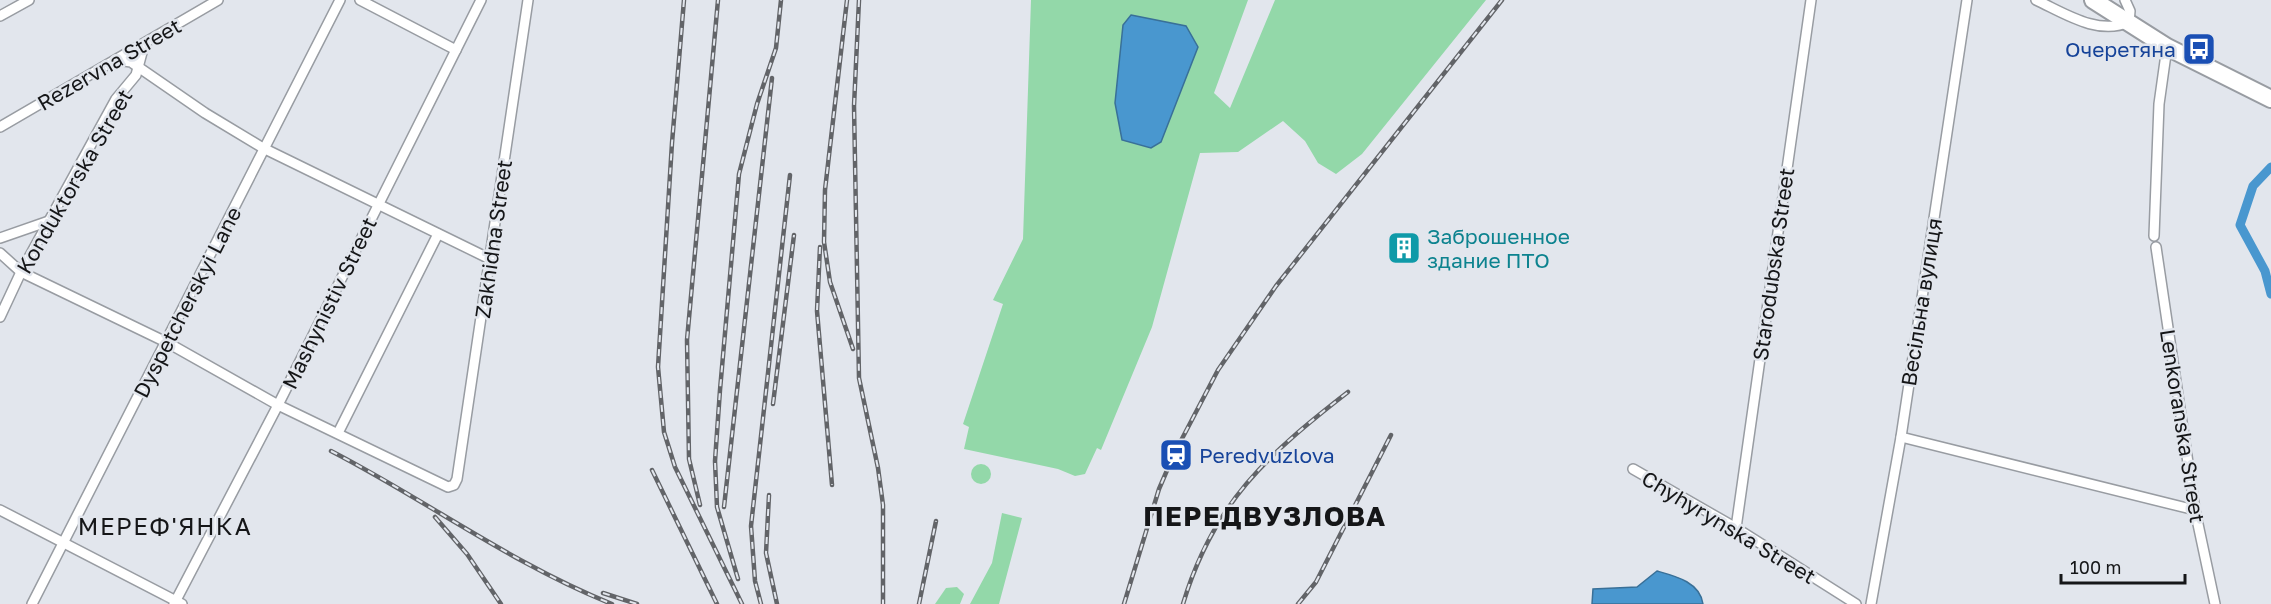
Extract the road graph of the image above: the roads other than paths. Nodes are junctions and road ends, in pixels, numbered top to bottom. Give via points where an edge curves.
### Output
1 (29, 0) edge
2 (218, 0) edge
3 (340, 0) edge
4 (360, 0) edge
5 (481, 0) edge
6 (528, 0) edge
7 (1811, 0) edge
8 (1967, 0) edge
9 (2036, 0) edge
10 (2093, 0) edge
11 (2125, 0) edge
12 (0, 16) edge
13 (2129, 22) junction
14 (144, 45) junction
15 (2167, 46) junction
16 (456, 50) junction
17 (117, 60) junction
18 (138, 67) junction
19 (2271, 99) edge
20 (0, 127) edge
21 (263, 148) junction
22 (377, 204) junction
23 (49, 221) junction
24 (438, 234) junction
25 (2154, 236) dead end
26 (0, 238) edge
27 (2156, 247) dead end
28 (0, 252) edge
29 (490, 259) junction
30 (21, 272) junction
31 (0, 317) edge
32 (168, 342) junction
33 (278, 405) junction
34 (338, 433) junction
35 (1901, 437) junction
36 (1633, 470) dead end
37 (0, 510) edge
38 (2195, 510) junction
39 (1736, 528) junction
40 (63, 543) junction
41 (177, 603) edge
42 (32, 604) edge
43 (1856, 604) edge
44 (1871, 604) edge
45 (2215, 604) edge

1 - 12 street
2 - 14 street, Rezervna Street
3 - 21 street, Dyspetcherskyi Lane
4 - 16 street
5 - 16 street, Mashynistiv Street
6 - 29 street, Zakhidna Street
7 - 39 street, Starodubska Street
8 - 35 street, Весільна вулиця
9 - 13 street via 2103,27
10 - 13 highway
11 - 13 street
13 - 15 highway
14 - 17 street, Rezervna Street
14 - 18 street, Konduktorska Street
15 - 19 highway
15 - 25 street via 2159,104
16 - 22 street, Mashynistiv Street
17 - 18 street
17 - 20 street, Rezervna Street
18 - 21 street
18 - 23 street, Konduktorska Street via 116,99
21 - 22 street
21 - 32 street, Dyspetcherskyi Lane
22 - 24 street
22 - 33 street, Mashynistiv Street
23 - 26 street
23 - 30 street, Konduktorska Street
24 - 29 street
24 - 34 street
27 - 38 street, Lenkoranska Street
28 - 30 street
29 - 34 street, Zakhidna Street via 454,486 448,487
30 - 31 street, Konduktorska Street
30 - 32 street
32 - 33 street
32 - 40 street, Dyspetcherskyi Lane
33 - 34 street
33 - 41 street, Mashynistiv Street
35 - 38 street
35 - 44 street, Весільна вулиця
36 - 39 street, Chyhyrynska Street
37 - 40 street
38 - 45 street, Lenkoranska Street
39 - 43 street, Chyhyrynska Street
40 - 41 street
40 - 42 street, Dyspetcherskyi Lane

